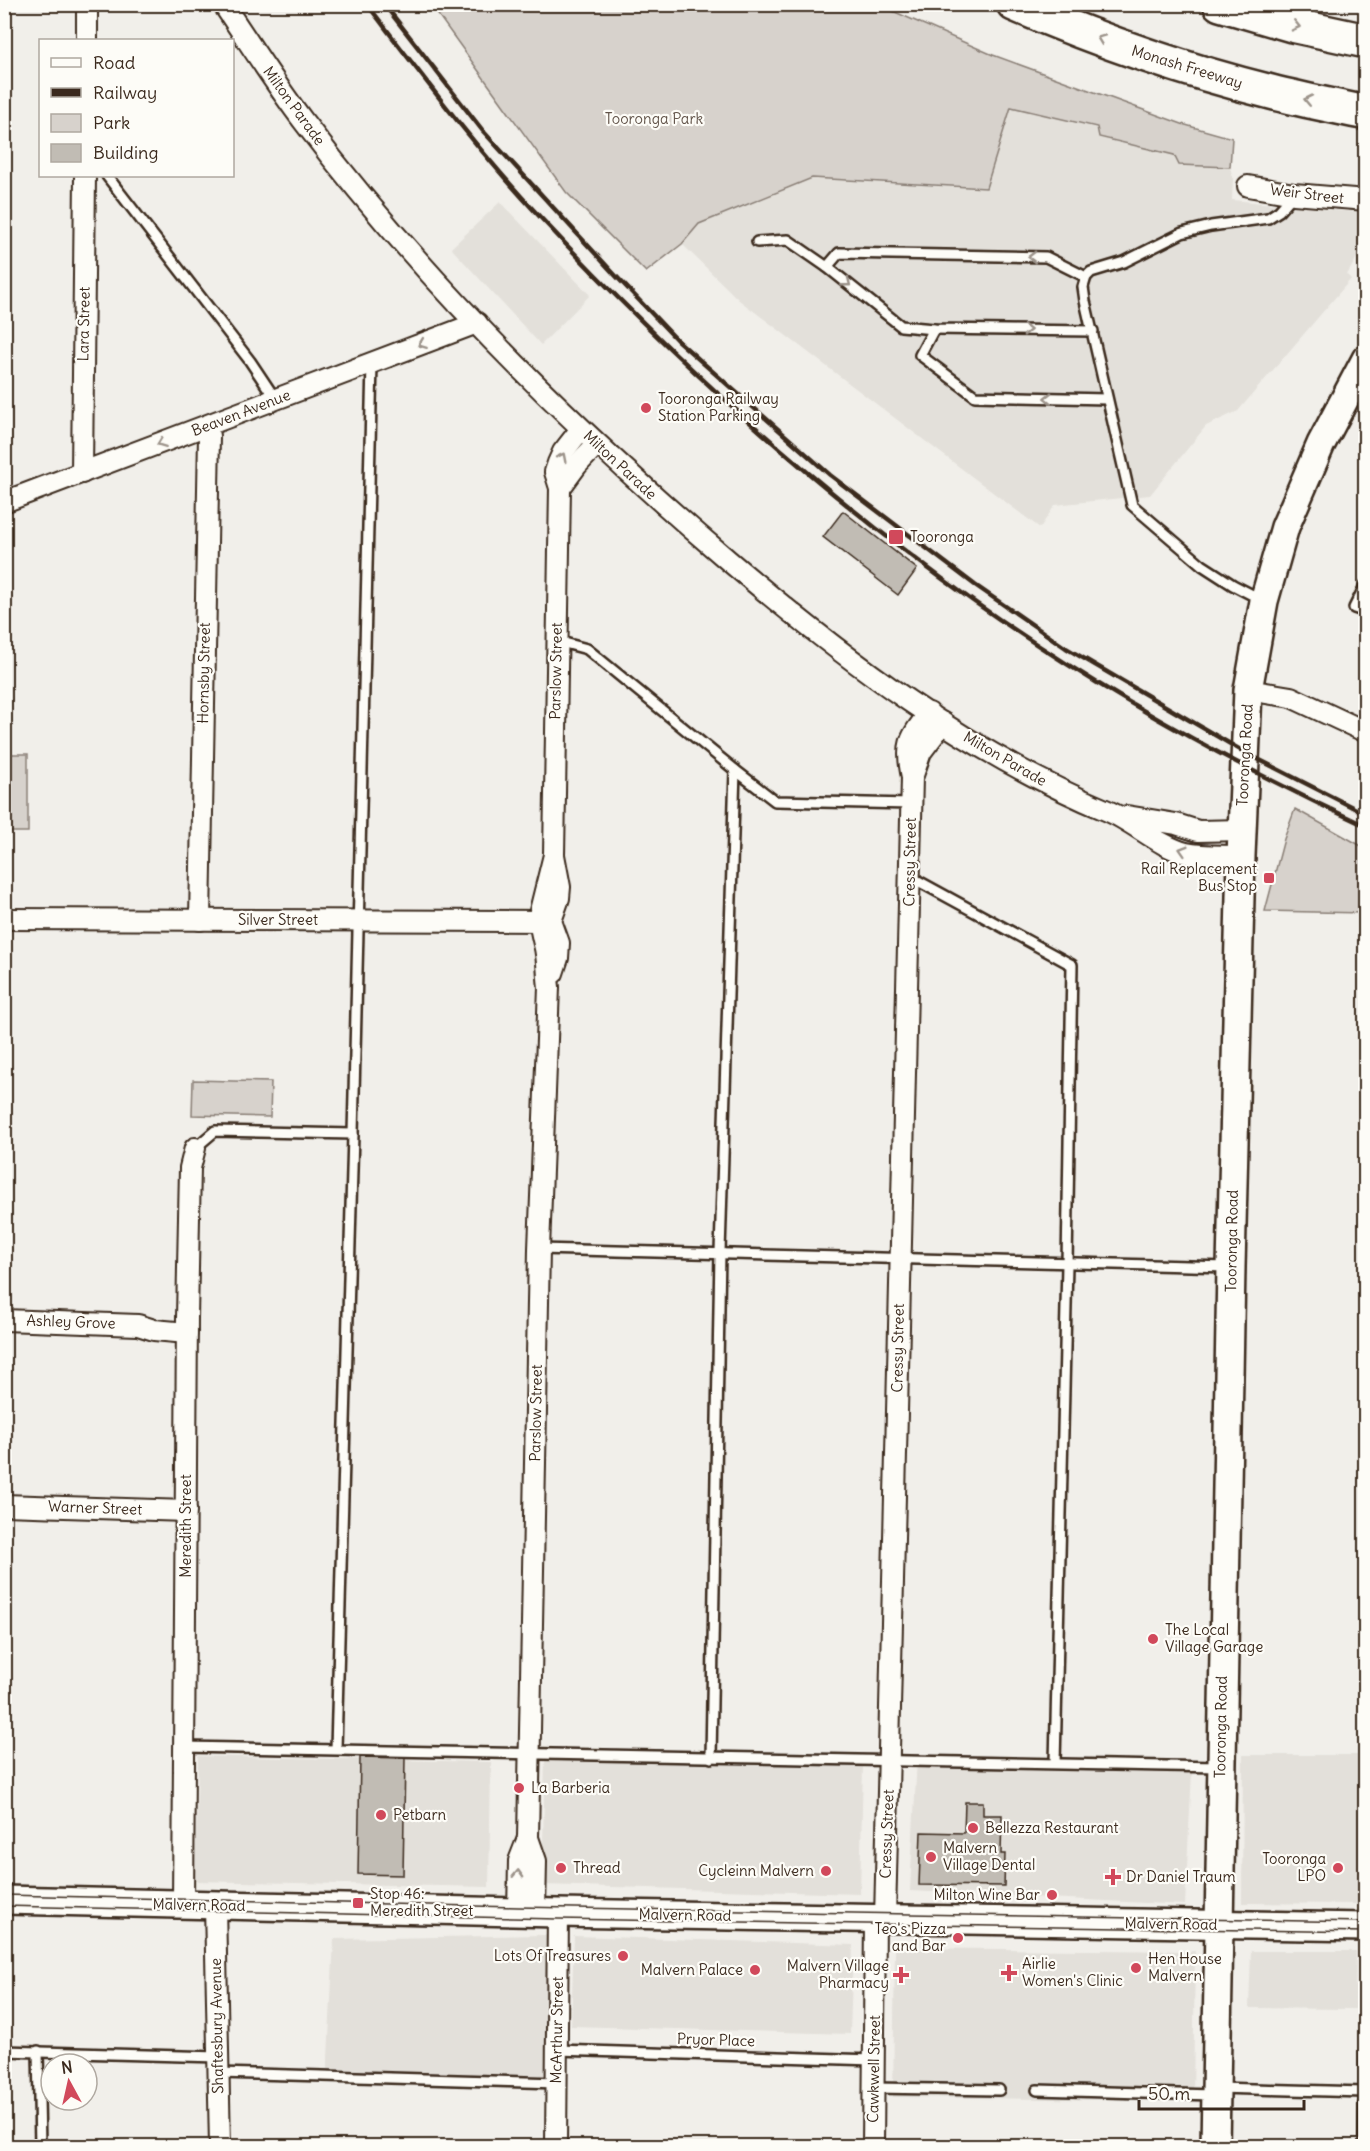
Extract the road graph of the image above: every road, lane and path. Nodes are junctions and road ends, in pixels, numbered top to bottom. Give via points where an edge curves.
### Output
1 (87, 4) edge
2 (223, 4) edge
3 (1014, 4) edge
4 (1220, 4) edge
5 (87, 39) edge
6 (1365, 41) edge
7 (1365, 113) edge
8 (86, 177) edge
9 (108, 177) edge
10 (1248, 186) dead end
11 (1294, 194) junction
12 (1365, 200) edge
13 (757, 242) dead end
14 (827, 267) junction
15 (1086, 276) junction
16 (477, 323) junction
17 (934, 329) junction
18 (1093, 331) junction
19 (1365, 359) edge
20 (372, 364) junction
21 (1107, 399) junction
22 (276, 400) junction
23 (206, 427) junction
24 (581, 429) junction
25 (597, 444) junction
26 (82, 473) junction
27 (560, 488) junction
28 (4, 502) edge
29 (1365, 584) edge
30 (1264, 601) junction
31 (1365, 612) edge
32 (557, 641) junction
33 (1248, 690) junction
34 (936, 718) junction
35 (1365, 732) edge
36 (735, 770) junction
37 (911, 804) junction
38 (1241, 843) junction
39 (909, 876) junction
40 (4, 919) edge
41 (200, 920) junction
42 (358, 921) junction
43 (545, 921) junction
44 (353, 1134) junction
45 (195, 1148) joint
46 (539, 1249) junction
47 (720, 1252) junction
48 (900, 1260) junction
49 (1067, 1264) junction
50 (1231, 1267) junction
51 (4, 1320) edge
52 (187, 1326) junction
53 (4, 1505) edge
54 (186, 1511) junction
55 (184, 1747) junction
56 (336, 1749) junction
57 (530, 1753) junction
58 (711, 1758) junction
59 (889, 1760) junction
60 (1055, 1763) junction
61 (1220, 1767) junction
62 (4, 1900) edge
63 (183, 1905) junction
64 (215, 1905) junction
65 (537, 1912) junction
66 (880, 1919) junction
67 (1219, 1925) junction
68 (1365, 1927) edge
69 (1365, 2029) edge
70 (4, 2050) edge
71 (557, 2050) junction
72 (38, 2051) junction
73 (874, 2060) junction
74 (218, 2065) junction
75 (557, 2083) junction
76 (873, 2088) junction
77 (999, 2090) dead end
78 (1037, 2090) dead end
79 (1216, 2092) junction
80 (1365, 2092) edge
81 (40, 2146) edge
82 (220, 2146) edge
83 (556, 2146) edge
84 (873, 2146) edge
85 (1215, 2146) edge
86 (1364, 2146) edge

1 - 5 street
2 - 16 street, Milton Parade via 303,122 398,238
7 -> 3 highway, Monash Freeway via 1175,65
4 -> 6 highway
8 - 26 street, Lara Street
9 - 22 lane
10 - 11 street, Weir Street
11 - 12 street, Weir Street
11 - 15 lane via 1268,218 1182,233
13 - 14 lane via 788,240
15 -> 14 lane via 1046,257 839,254
14 -> 17 lane via 902,326
15 - 18 lane via 1085,302
16 -> 20 street, Beaven Avenue
16 - 24 street, Milton Parade
17 -> 18 lane
21 -> 17 lane via 975,396 920,355
18 - 21 lane
19 - 30 main road, Tooronga Road via 1302,484
20 - 22 street, Beaven Avenue
20 - 42 lane
21 - 30 lane via 1132,505 1202,565
22 - 23 street, Beaven Avenue
23 -> 26 street, Beaven Avenue
23 - 41 street, Hornsby Street via 209,436
24 - 25 street, Milton Parade
27 -> 24 street, Parslow Street via 555,472 558,463
25 - 27 street
25 - 34 street, Milton Parade via 771,596 854,662
26 - 28 street, Beaven Avenue
27 - 32 street, Parslow Street
29 - 31 lane via 1354,608
30 - 33 main road, Tooronga Road
32 - 36 lane via 587,649
32 - 43 street, Parslow Street via 554,855 540,911
33 - 35 street via 1291,697
33 - 38 main road, Tooronga Road
34 - 37 street, Cressy Street via 909,744
34 - 38 street, Milton Parade via 1073,797 1116,814 1176,824
36 - 37 lane via 775,801
36 - 47 lane
37 - 39 street, Cressy Street
38 - 50 main road, Tooronga Road
39 - 48 street, Cressy Street
39 - 49 lane via 1072,964
40 - 41 street, Silver Street
41 - 42 street, Silver Street
42 - 43 street, Silver Street
42 - 44 lane
43 - 46 street, Parslow Street via 549,987
44 - 45 lane via 215,1131
44 - 56 lane
45 - 52 street, Meredith Street via 190,1168
46 - 47 lane
46 - 57 street, Parslow Street
47 - 48 lane
47 - 58 lane
48 - 49 lane
48 - 59 street, Cressy Street
49 - 50 lane
49 - 60 lane
50 - 61 main road, Tooronga Road
51 - 52 street, Ashley Grove via 138,1324 153,1330
52 - 54 street, Meredith Street
53 - 54 street, Warner Street
54 - 55 street, Meredith Street
55 - 56 lane
55 - 63 street, Meredith Street
56 - 57 lane
57 - 58 lane
57 - 65 street, Parslow Street via 528,1838 536,1861
58 - 59 lane
59 - 60 lane
59 - 66 street, Cressy Street
60 - 61 lane
61 - 67 main road, Tooronga Road
62 - 63 main road, Malvern Road
63 - 64 main road, Malvern Road
64 - 65 main road, Malvern Road
64 - 74 street, Shaftesbury Avenue
65 - 66 main road, Malvern Road
65 - 71 street, McArthur Street
66 - 67 main road, Malvern Road
66 - 73 street, Cawkwell Street
67 - 68 main road, Malvern Road
67 - 79 main road, Tooronga Road
69 - 80 lane
70 - 72 lane
71 - 73 lane, Pryor Place
71 - 75 street, McArthur Street
72 - 74 lane
72 - 81 lane
73 - 76 street, Cawkwell Street
74 - 75 lane
74 - 82 street, Shaftesbury Avenue
75 - 83 street, McArthur Street
76 - 77 lane
76 - 84 street, Cawkwell Street
78 - 79 lane
79 - 80 lane
79 - 85 main road, Tooronga Road
80 - 86 lane

